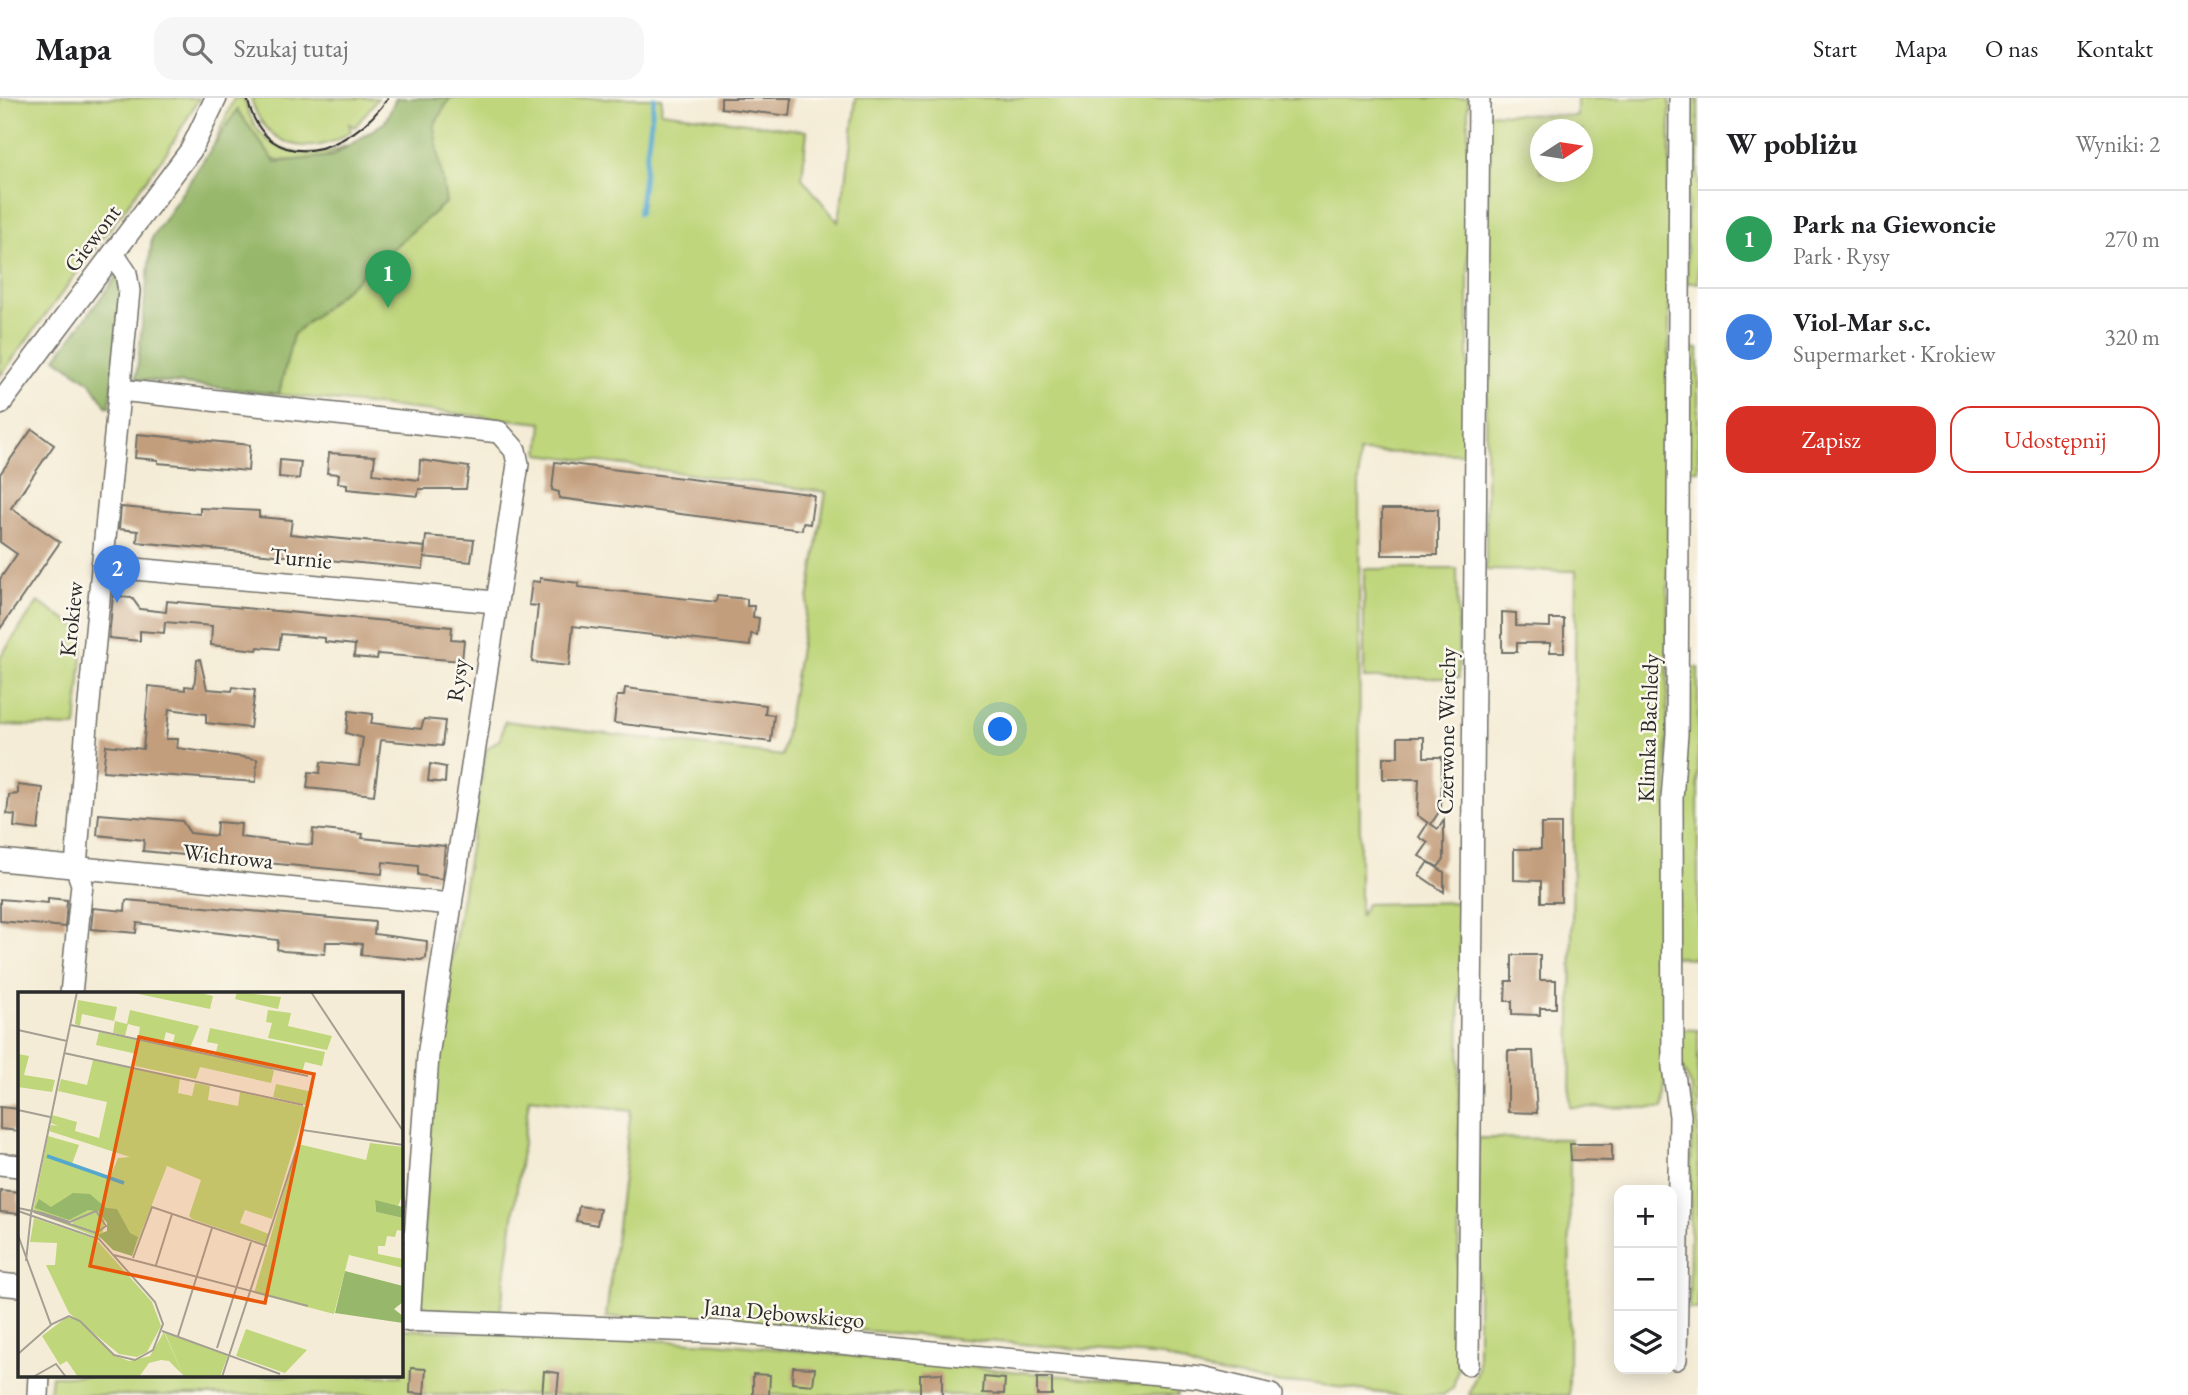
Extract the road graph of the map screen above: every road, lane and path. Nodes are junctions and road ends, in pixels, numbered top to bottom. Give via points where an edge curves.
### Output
1 (216, 98) edge
2 (1479, 98) edge
3 (1680, 98) edge
4 (113, 254) junction
5 (120, 390) junction
6 (0, 404) edge
7 (102, 566) junction
8 (495, 602) junction
9 (0, 860) edge
10 (76, 867) junction
11 (451, 904) junction
12 (71, 992) edge
13 (0, 1164) edge
14 (18, 1166) edge
15 (408, 1203) edge
16 (0, 1284) edge
17 (18, 1286) edge
18 (1677, 1311) edge
19 (405, 1321) edge
20 (1468, 1364) dead end
21 (1271, 1395) edge

1 - 4 street, Giewont via 191,150
2 - 20 street, Czerwone Wierchy
3 - 18 street, Klimka Bachledy via 1677,734 1672,799 1673,1068 1680,1116
4 - 5 street, Krokiew via 126,273 129,291
4 - 6 street, Giewont
5 - 7 street, Krokiew
5 - 8 street, Rysy via 499,432 515,450 518,464
7 - 8 street, Turnie
7 - 10 street, Krokiew
8 - 11 street, Rysy
9 - 10 street, Wichrowa
10 - 11 street, Wichrowa
10 - 12 street, Krokiew via 82,884
11 - 15 street, Rysy
13 - 14 street
15 - 19 street, Rysy
16 - 17 street
19 - 21 street, Jana Dębowskiego via 726,1332 1200,1378

